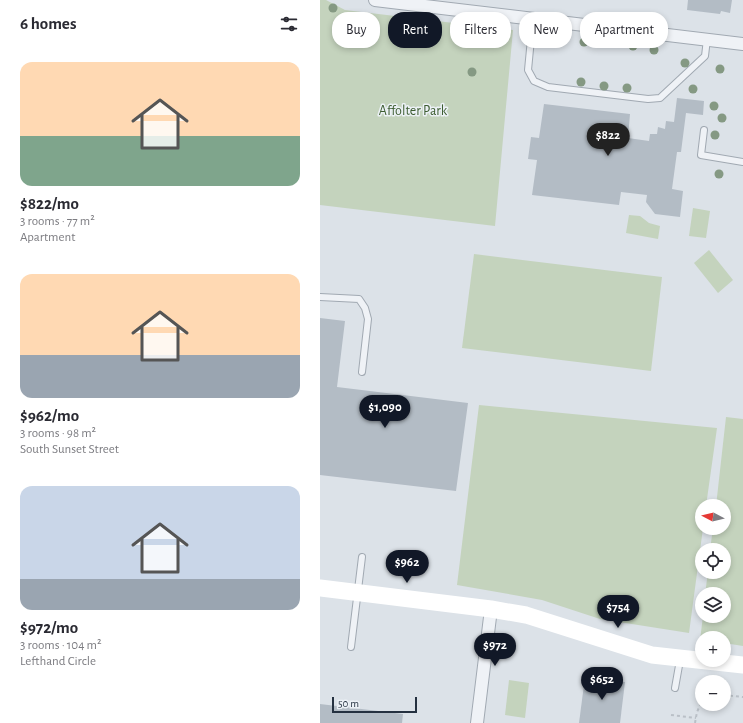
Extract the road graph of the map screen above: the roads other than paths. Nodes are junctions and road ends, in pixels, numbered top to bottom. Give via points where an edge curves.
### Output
1 (375, 0) edge
2 (519, 16) edge
3 (572, 23) edge
4 (707, 39) junction
5 (743, 44) edge
6 (530, 48) edge
7 (704, 130) dead end
8 (743, 162) edge
9 (320, 297) edge
10 (362, 372) dead end
11 (362, 557) dead end
12 (320, 588) edge
13 (358, 592) junction
14 (491, 609) junction
15 (351, 647) dead end
16 (681, 658) junction
17 (743, 665) edge
18 (674, 688) dead end
19 (476, 723) edge

1 - 2 street
3 - 4 street
4 - 5 street
4 - 6 lane via 705,56 660,98 648,99 548,88 534,81 528,70
7 - 8 lane via 701,155
9 - 10 lane via 358,299 364,308 368,319
11 - 13 lane
12 - 13 street
13 - 14 street
13 - 15 lane
14 - 16 street via 555,623 652,655
14 - 19 street
16 - 17 street
16 - 18 lane

